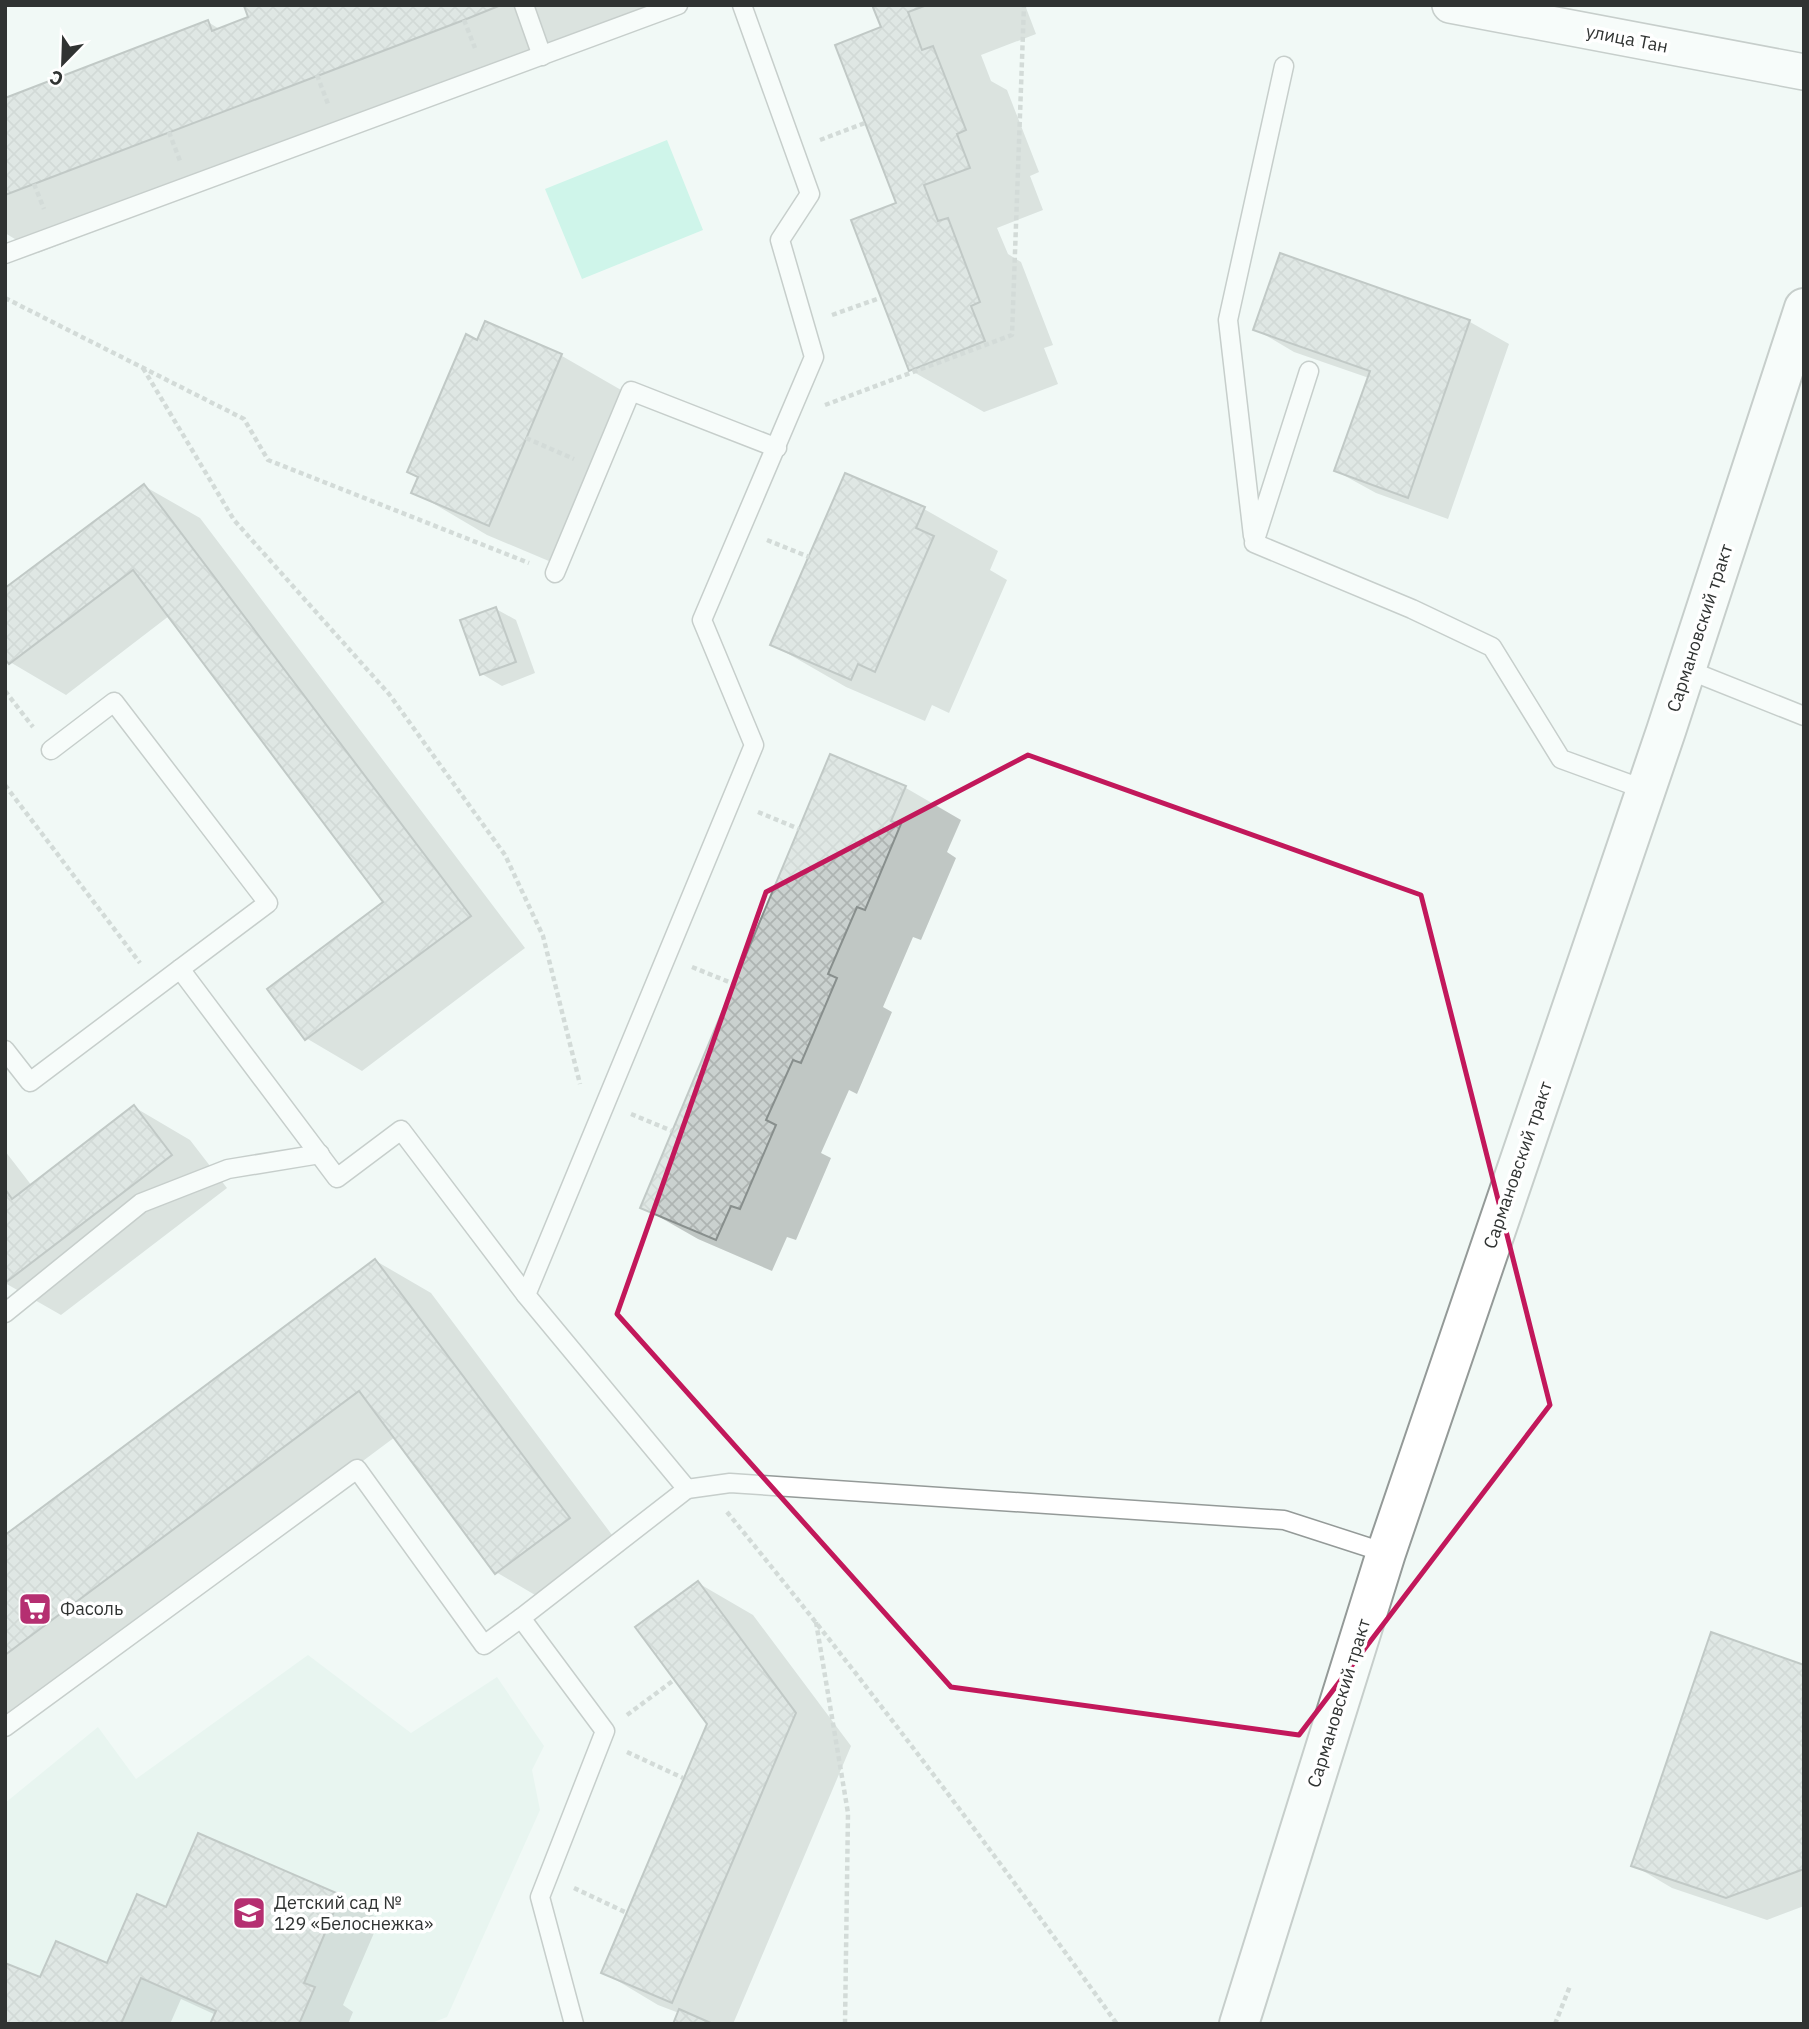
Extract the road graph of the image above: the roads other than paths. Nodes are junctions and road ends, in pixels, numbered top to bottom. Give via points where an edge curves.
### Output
1 (524, 5) edge
2 (678, 5) edge
3 (742, 5) edge
4 (1450, 5) edge
5 (542, 56) junction
6 (1284, 66) dead end
7 (1804, 72) edge
8 (5, 254) edge
9 (1804, 308) edge
10 (1309, 371) dead end
11 (777, 448) junction
12 (1254, 543) junction
13 (555, 573) road end
14 (1686, 669) junction
15 (1804, 716) edge
16 (51, 750) road end
17 (1646, 790) junction
18 (180, 969) junction
19 (5, 1050) edge
20 (320, 1154) junction
21 (526, 1295) junction
22 (5, 1313) edge
23 (696, 1487) junction
24 (1386, 1552) junction
25 (521, 1619) junction
26 (5, 1727) edge
27 (574, 2024) edge
28 (1239, 2024) edge

1 - 5 lane
2 - 5 lane
3 - 11 lane via 810,194 780,240 814,357
4 - 7 street, улица Тан
5 - 8 lane
6 - 12 lane via 1228,320
9 - 14 main road, Сармановский тракт
10 - 12 lane
11 - 13 lane via 631,391
11 - 21 lane via 702,620 754,745
12 - 17 lane via 1492,647 1561,759
14 - 15 lane
14 - 17 main road, Сармановский тракт
16 - 18 lane via 114,702 268,903
17 - 24 main road, Сармановский тракт
18 - 19 lane via 30,1082
18 - 20 lane
20 - 21 lane via 337,1178 401,1130
20 - 22 lane via 228,1169 141,1203
21 - 23 lane
23 - 24 lane via 730,1483 1284,1520
23 - 25 lane
24 - 28 main road, Сармановский тракт
25 - 26 lane via 484,1645 357,1469
25 - 27 lane via 603,1735 540,1897

